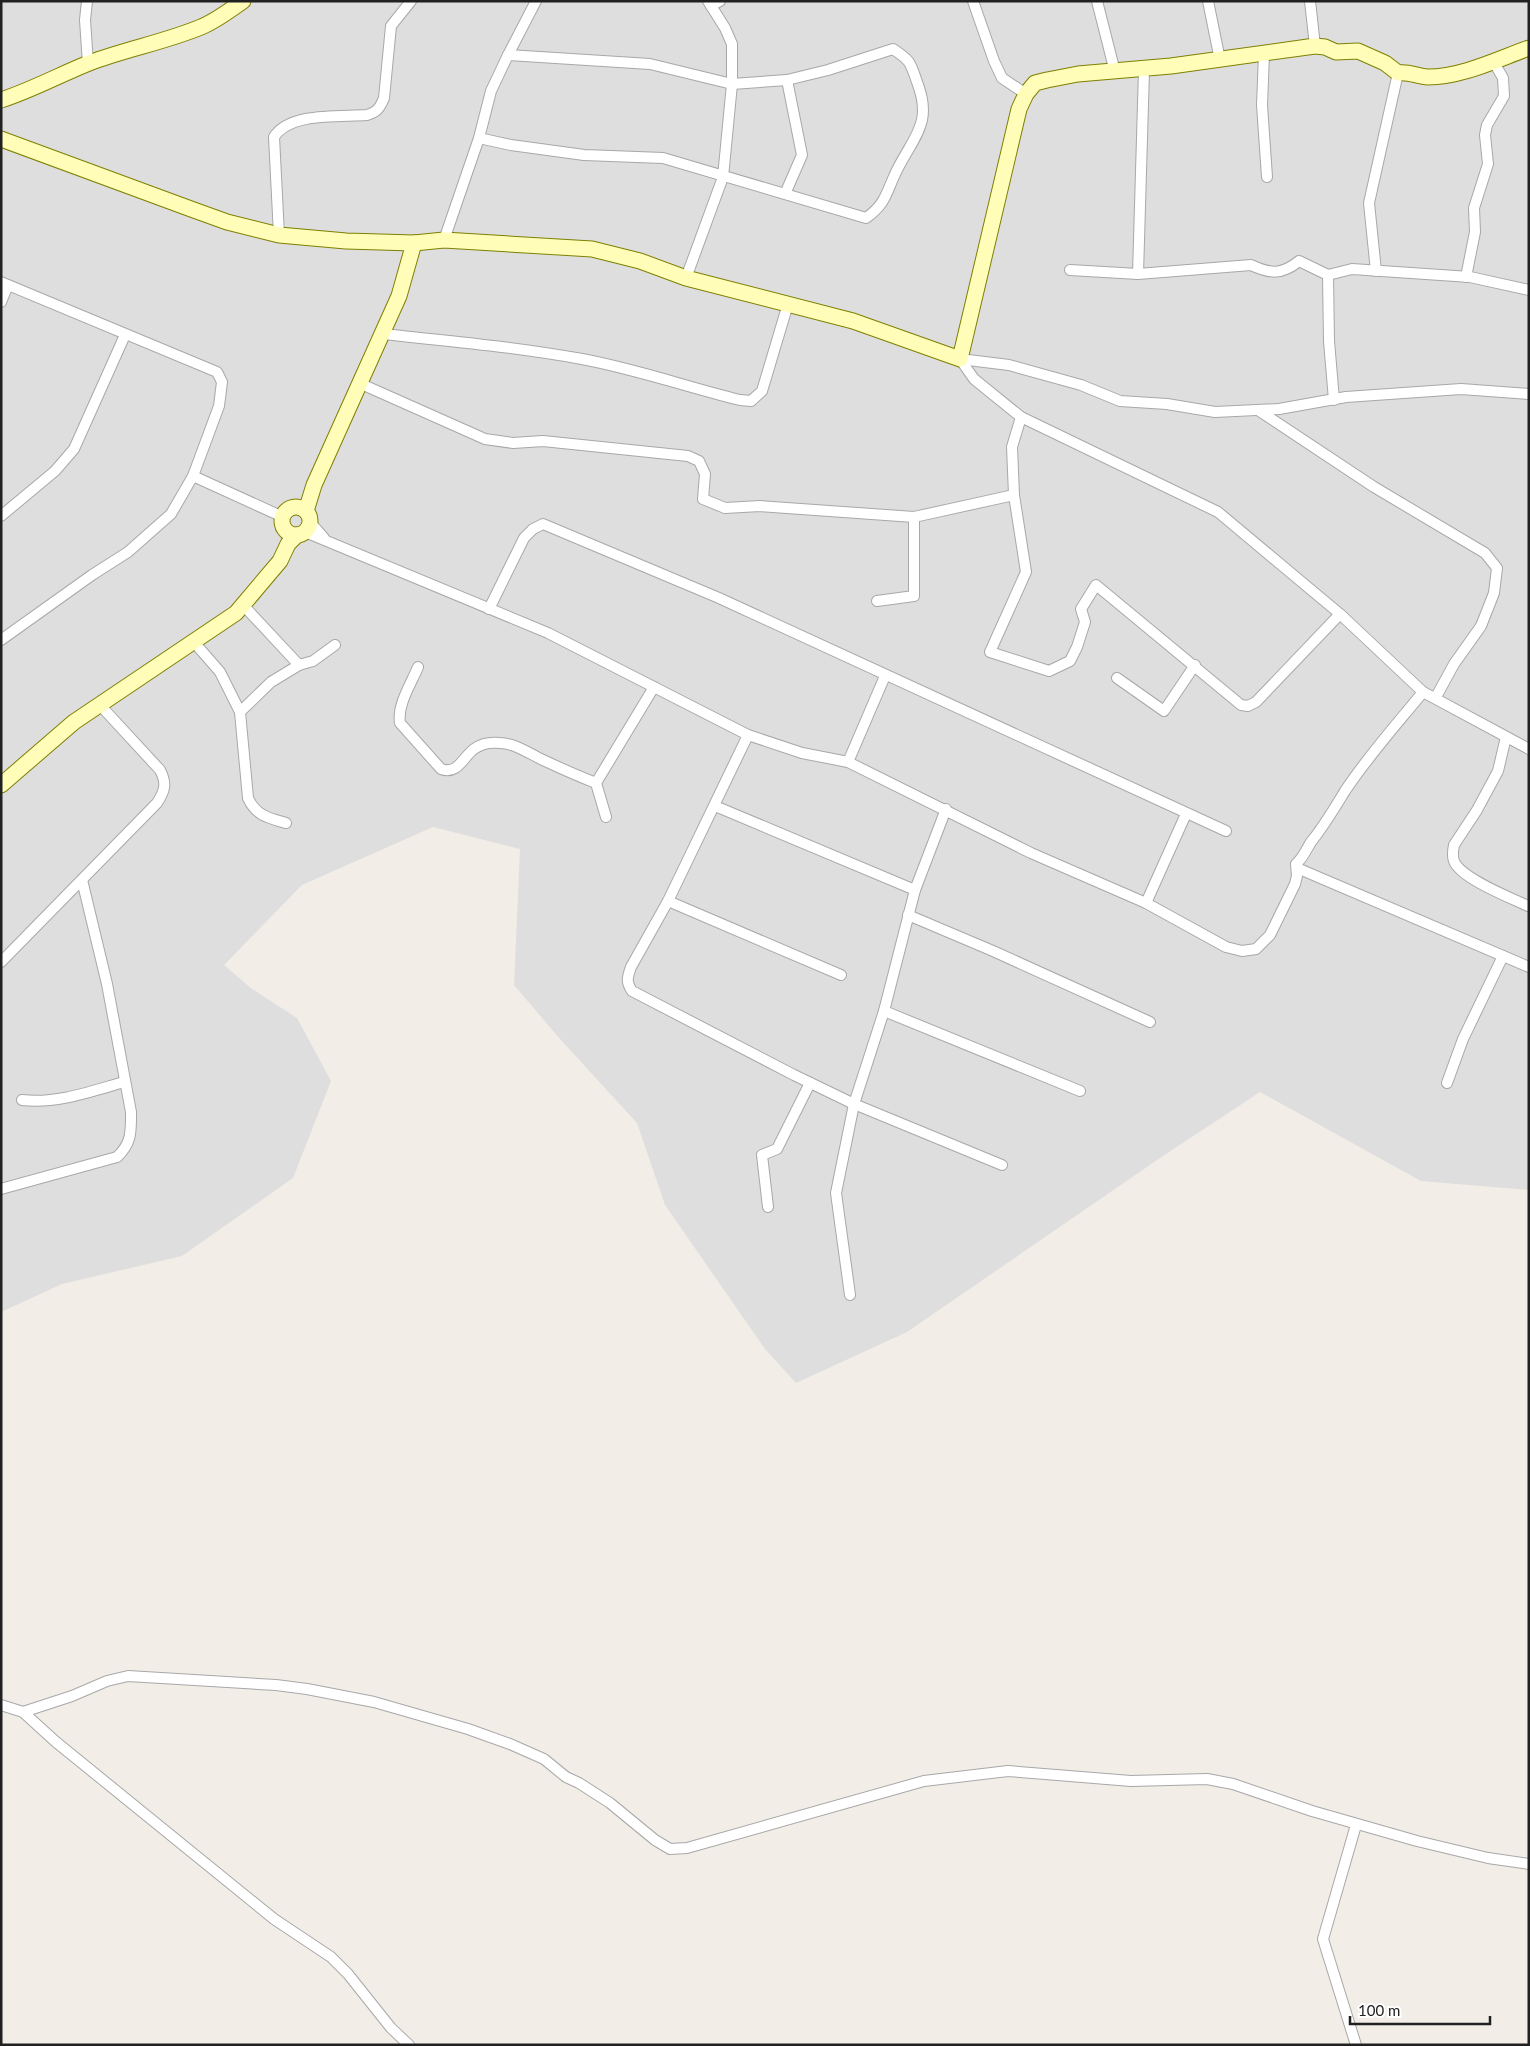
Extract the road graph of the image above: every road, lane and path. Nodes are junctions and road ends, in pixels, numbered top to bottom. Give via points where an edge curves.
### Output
1 (87, 1) edge
2 (244, 1) edge
3 (411, 1) edge
4 (536, 1) edge
5 (720, 1) edge
6 (973, 1) edge
7 (1097, 1) edge
8 (1208, 1) edge
9 (1310, 1) edge
10 (709, 4) edge
11 (1315, 46) junction
12 (1529, 48) edge
13 (1264, 54) junction
14 (508, 55) junction
15 (1220, 60) junction
16 (1493, 61) junction
17 (88, 64) junction
18 (1144, 70) junction
19 (1114, 72) junction
20 (1398, 73) junction
21 (787, 80) junction
22 (732, 84) junction
23 (1026, 94) junction
24 (1, 100) edge
25 (479, 138) junction
26 (1, 139) edge
27 (1267, 176) dead end
28 (723, 177) junction
29 (785, 194) junction
30 (279, 235) junction
31 (444, 240) junction
32 (414, 243) junction
33 (1070, 270) dead end
34 (1376, 271) junction
35 (1138, 274) junction
36 (1328, 275) junction
37 (1466, 277) junction
38 (686, 278) junction
39 (5, 284) edge
40 (1529, 290) edge
41 (1, 302) edge
42 (788, 304) junction
43 (383, 334) junction
44 (125, 335) junction
45 (960, 359) junction
46 (359, 383) junction
47 (1529, 394) edge
48 (1334, 400) junction
49 (1258, 410) junction
50 (1021, 417) junction
51 (193, 476) junction
52 (1014, 495) junction
53 (1, 516) edge
54 (914, 517) junction
55 (296, 525) junction
56 (877, 601) dead end
57 (243, 605) junction
58 (489, 609) junction
59 (1340, 614) junction
60 (1, 640) edge
61 (193, 642) junction
62 (335, 645) dead end
63 (299, 665) junction
64 (1195, 665) junction
65 (418, 667) dead end
66 (885, 676) junction
67 (1117, 678) dead end
68 (654, 687) junction
69 (1423, 692) junction
70 (1436, 697) junction
71 (100, 705) junction
72 (240, 712) junction
73 (748, 735) junction
74 (1506, 737) junction
75 (1529, 750) edge
76 (848, 762) junction
77 (596, 783) junction
78 (1, 784) edge
79 (715, 806) junction
80 (946, 809) junction
81 (1186, 814) junction
82 (606, 817) dead end
83 (286, 824) dead end
84 (1226, 831) dead end
85 (1297, 868) junction
86 (82, 880) junction
87 (915, 890) junction
88 (668, 901) junction
89 (1146, 903) junction
90 (1528, 906) edge
91 (908, 916) junction
92 (1503, 956) junction
93 (1, 962) edge
94 (1529, 967) edge
95 (841, 976) dead end
96 (884, 1011) junction
97 (1150, 1022) dead end
98 (124, 1082) junction
99 (810, 1083) junction
100 (1447, 1083) dead end
101 (1080, 1091) dead end
102 (22, 1100) dead end
103 (854, 1104) junction
104 (1002, 1166) dead end
105 (1, 1189) edge
106 (768, 1207) dead end
107 (850, 1295) dead end
108 (1, 1704) edge
109 (23, 1712) junction
110 (1356, 1825) junction
111 (1529, 1864) edge
112 (410, 2045) edge
113 (1356, 2045) edge

1 - 17 street
2 - 17 street via 203,27
3 - 30 street via 391,26 384,98 380,108 367,115 301,119 287,124 274,137
4 - 14 street
5 - 10 street
6 - 23 street via 1002,78
7 - 19 street
8 - 15 street
9 - 11 street
10 - 22 street via 732,44
11 - 13 street
11 - 20 street via 1336,52 1358,51
12 - 16 street
13 - 15 street
13 - 27 street via 1262,105
14 - 22 street via 650,64
14 - 25 street via 491,91
15 - 18 street
16 - 20 street via 1455,73 1428,77
16 - 37 street via 1503,78 1504,96 1487,125 1488,164 1474,208 1475,232
17 - 24 street
18 - 19 street
18 - 35 street
19 - 23 street via 1047,80 1035,83
20 - 34 street via 1369,203
21 - 22 street
21 - 29 street via 802,155
21 - 29 street via 893,49 909,60 923,96 924,109 922,123 881,206 866,218
22 - 28 street
23 - 45 street via 1019,109
25 - 28 street via 584,155 663,158
25 - 31 street
26 - 30 street via 200,212
28 - 29 street
28 - 38 street
30 - 32 street
31 - 32 street
31 - 38 street via 592,249 640,261
32 - 43 street via 399,296
33 - 35 street
34 - 36 street via 1352,269
34 - 37 street
35 - 36 street via 1251,265 1266,272 1280,271 1288,270 1299,261
36 - 48 street
37 - 40 street
38 - 42 street
39 - 41 street
39 - 44 street
42 - 43 street via 762,390 751,401 643,372 583,360 515,348
42 - 45 street via 853,321
43 - 46 street
44 - 51 street via 220,376 219,406
44 - 53 street via 74,449 55,471
45 - 49 street via 1009,365 1081,385 1120,401 1215,412
45 - 50 street via 974,379
46 - 54 street via 485,439 513,443 552,442 688,456 699,461 704,474 703,500 725,508 760,506
46 - 55 street
47 - 48 street via 1461,389
48 - 49 street
49 - 70 street via 1374,487 1485,553 1497,568 1494,593 1481,626
50 - 52 street via 1012,446
50 - 59 street via 1218,512
51 - 55 street
51 - 60 street via 171,514 128,552
52 - 54 street
52 - 64 street via 1026,572 990,652 1049,671 1070,661 1085,622 1081,609 1096,584
54 - 56 street via 914,596
55 - 57 street via 280,561
55 - 58 street
57 - 61 street
57 - 63 street
58 - 66 street via 524,538 543,524 719,598
58 - 68 street via 548,633
59 - 64 street via 1256,702 1248,706 1241,705
59 - 69 street
61 - 71 street
61 - 72 street via 220,672
62 - 63 street via 313,661
63 - 72 street via 271,682
64 - 67 street via 1164,711
65 - 77 street via 403,702 400,723 441,769 457,768 483,744 501,743 524,749
66 - 76 street
66 - 81 street
68 - 73 street
68 - 77 street
69 - 70 street
69 - 85 street via 1345,791 1332,815 1296,864
70 - 74 street
71 - 78 street via 74,722
71 - 86 street via 160,770 165,783 164,793
72 - 83 street via 248,798 252,808 261,815
73 - 76 street via 802,753
73 - 79 street
74 - 75 street
74 - 90 street via 1498,771 1454,845 1453,857 1470,878
76 - 80 street
77 - 82 street
79 - 87 street
79 - 88 street
80 - 87 street
80 - 89 street via 1031,853
81 - 84 street
81 - 89 street
85 - 89 street via 1295,884 1270,934 1256,949 1242,951 1226,947
85 - 92 street
86 - 93 street
86 - 98 street via 107,984
87 - 91 street
88 - 95 street
88 - 99 street via 626,978 632,991
91 - 96 street
91 - 97 street
92 - 94 street
92 - 100 street via 1463,1039
96 - 101 street
96 - 103 street
98 - 102 street via 60,1098
98 - 105 street via 131,1112 131,1132 126,1148 117,1157
99 - 103 street
99 - 106 street via 777,1149 762,1155
103 - 104 street
103 - 107 street via 836,1193
108 - 109 street
109 - 110 street via 128,1676 276,1685 374,1702 468,1729 544,1759 566,1777 610,1803 670,1849 687,1848 924,1781 1008,1771 1131,1781 1207,1779 1233,1784
109 - 112 street via 274,1919 331,1957 391,2028
110 - 111 street via 1488,1858
110 - 113 street via 1323,1939

